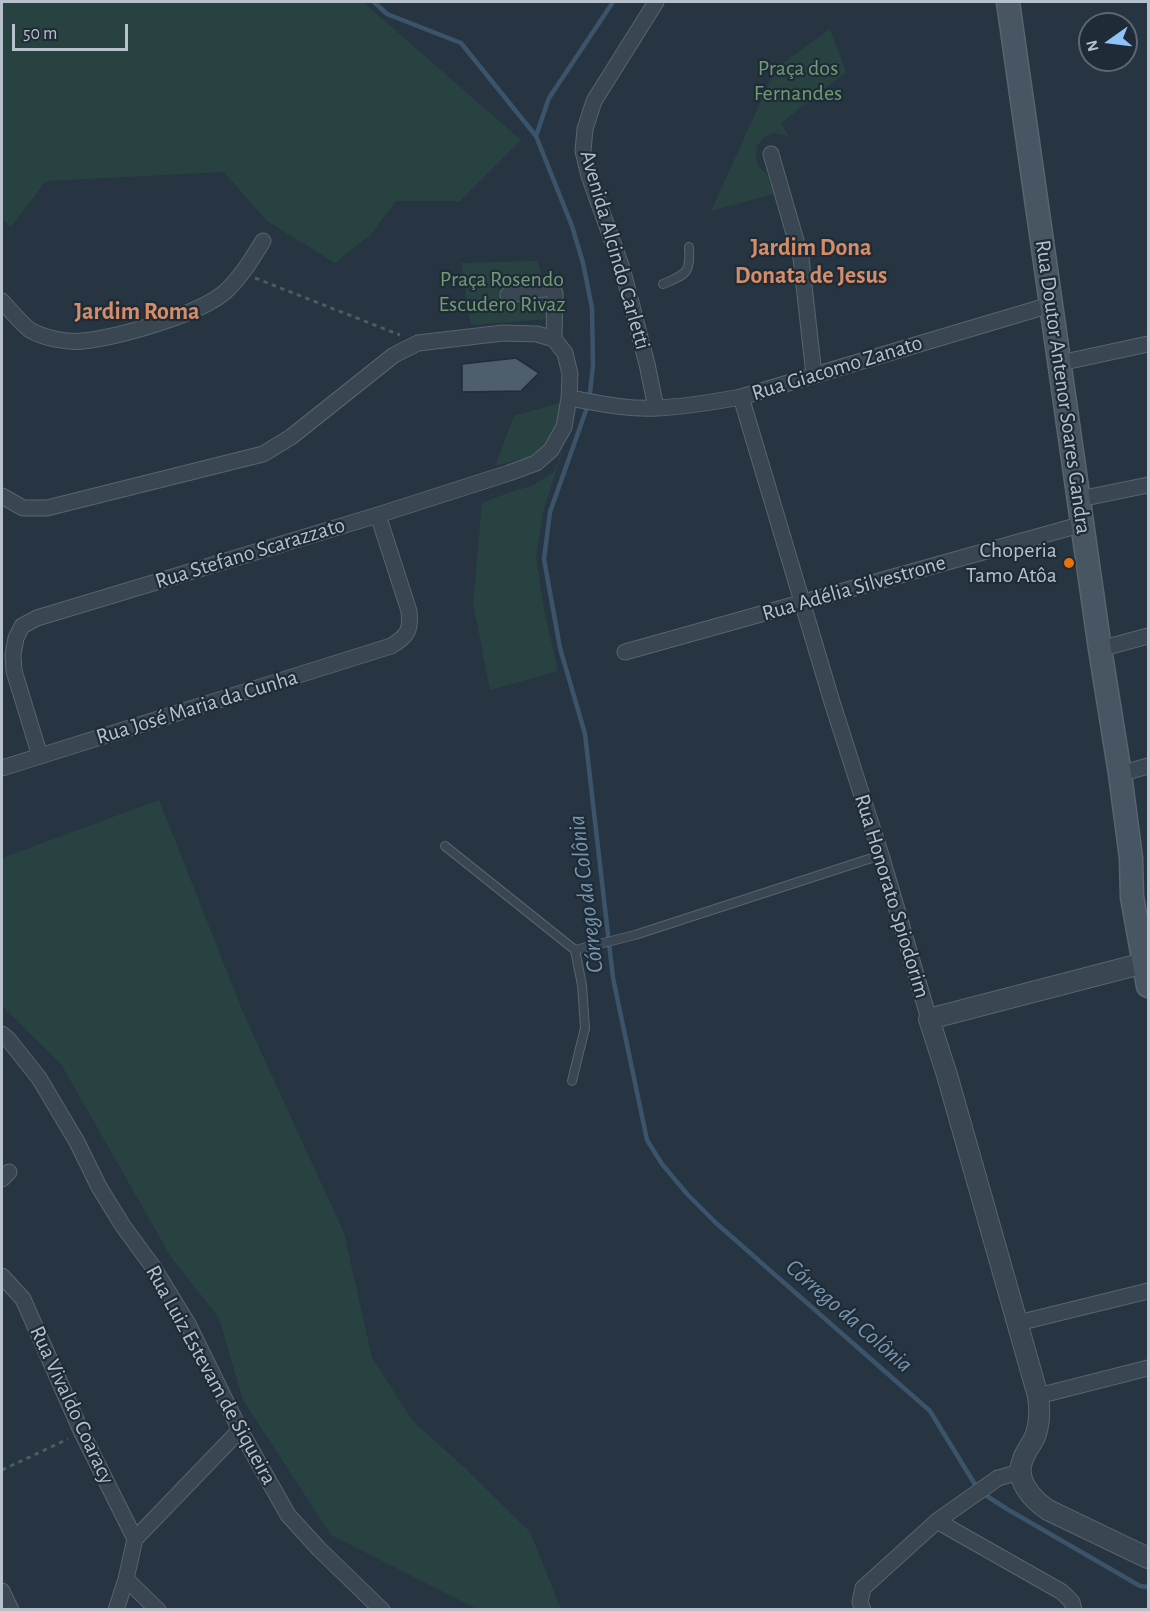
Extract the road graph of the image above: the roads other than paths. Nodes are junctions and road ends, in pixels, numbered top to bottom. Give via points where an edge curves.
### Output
1 (656, 2) edge
2 (1008, 2) edge
3 (771, 154) dead end
4 (263, 241) dead end
5 (689, 247) dead end
6 (663, 284) dead end
7 (508, 295) dead end
8 (2, 301) edge
9 (1050, 305) junction
10 (554, 339) junction
11 (1149, 344) edge
12 (1060, 363) junction
13 (814, 375) junction
14 (741, 397) junction
15 (575, 399) junction
16 (656, 408) junction
17 (1149, 485) edge
18 (2, 496) edge
19 (1080, 500) junction
20 (378, 515) junction
21 (1083, 524) junction
22 (803, 602) junction
23 (1149, 636) edge
24 (1100, 649) junction
25 (625, 652) dead end
26 (40, 756) junction
27 (1149, 766) edge
28 (2, 768) edge
29 (1120, 774) junction
30 (446, 846) dead end
31 (881, 855) junction
32 (1131, 858) junction
33 (1149, 898) edge
34 (575, 950) junction
35 (1146, 962) edge
36 (1149, 986) edge
37 (929, 1019) junction
38 (2, 1034) edge
39 (572, 1081) dead end
40 (2, 1276) edge
41 (1149, 1291) edge
42 (1018, 1323) junction
43 (1149, 1368) edge
44 (1038, 1396) junction
45 (240, 1430) junction
46 (1020, 1472) junction
47 (937, 1521) junction
48 (135, 1539) junction
49 (1149, 1558) edge
50 (126, 1579) junction
51 (2, 1591) edge
52 (11, 1610) edge
53 (116, 1610) edge
54 (158, 1610) edge
55 (382, 1610) edge
56 (863, 1610) edge
57 (1074, 1610) edge

1 - 16 street, Avenida Alcindo Carletti via 594,101 583,151 622,267
2 - 9 main road, Rua Doutor Antenor Soares Gandra
3 - 13 street via 801,258
4 - 8 street via 224,293 193,311 148,326 82,341 57,340 30,330
5 - 6 lane via 687,270
7 - 10 street via 549,288 555,292
9 - 12 main road, Rua Doutor Antenor Soares Gandra
9 - 13 street, Rua Giacomo Zanato
10 - 15 street, Rua Stefano Scarazzato via 565,353
10 - 18 street via 503,333 418,342 394,355 291,437 263,454 47,508 23,508
11 - 12 street
12 - 19 main road, Rua Doutor Antenor Soares Gandra
13 - 14 street, Rua Giacomo Zanato
14 - 16 street, Rua Giacomo Zanato
14 - 22 street, Rua Honorato Spiodorim
15 - 16 street, Rua Giacomo Zanato
15 - 20 street, Rua Stefano Scarazzato via 551,450 536,463
17 - 19 street
19 - 21 main road, Rua Doutor Antenor Soares Gandra
20 - 26 street, Rua Stefano Scarazzato via 37,618 22,626 16,638 14,671
20 - 26 street, Rua José Maria da Cunha via 409,611 408,632 402,639 392,646
21 - 22 street, Rua Adélia Silvestrone
21 - 24 main road, Rua Doutor Antenor Soares Gandra
22 - 25 street, Rua Adélia Silvestrone
22 - 31 street, Rua Honorato Spiodorim
23 - 24 street
24 - 29 main road, Rua Doutor Antenor Soares Gandra
26 - 28 street, Rua José Maria da Cunha
27 - 29 street
29 - 32 main road, Rua Doutor Antenor Soares Gandra
30 - 34 lane
31 - 34 lane via 635,935
31 - 37 street, Rua Honorato Spiodorim
32 - 33 main road
32 - 35 main road, Rua Doutor Antenor Soares Gandra via 1132,897
34 - 39 lane via 585,1028
35 - 36 main road, Rua Doutor Antenor Soares Gandra
35 - 37 street
37 - 42 street, Rua Honorato Spiodorim
38 - 45 street, Rua Luiz Estevam de Siqueira via 39,1078 99,1187 182,1314
40 - 48 street, Rua Vivaldo Coaracy via 23,1299
41 - 42 street
42 - 44 street, Rua Honorato Spiodorim
43 - 44 street
44 - 46 street, Rua Honorato Spiodorim via 1036,1436 1022,1460
45 - 48 street
45 - 55 street, Rua Luiz Estevam de Siqueira via 288,1515
46 - 47 street via 998,1478
46 - 49 street via 1034,1501 1047,1510
47 - 56 street via 863,1588
47 - 57 street via 1062,1592
48 - 50 street
50 - 53 street
50 - 54 street
51 - 52 street

